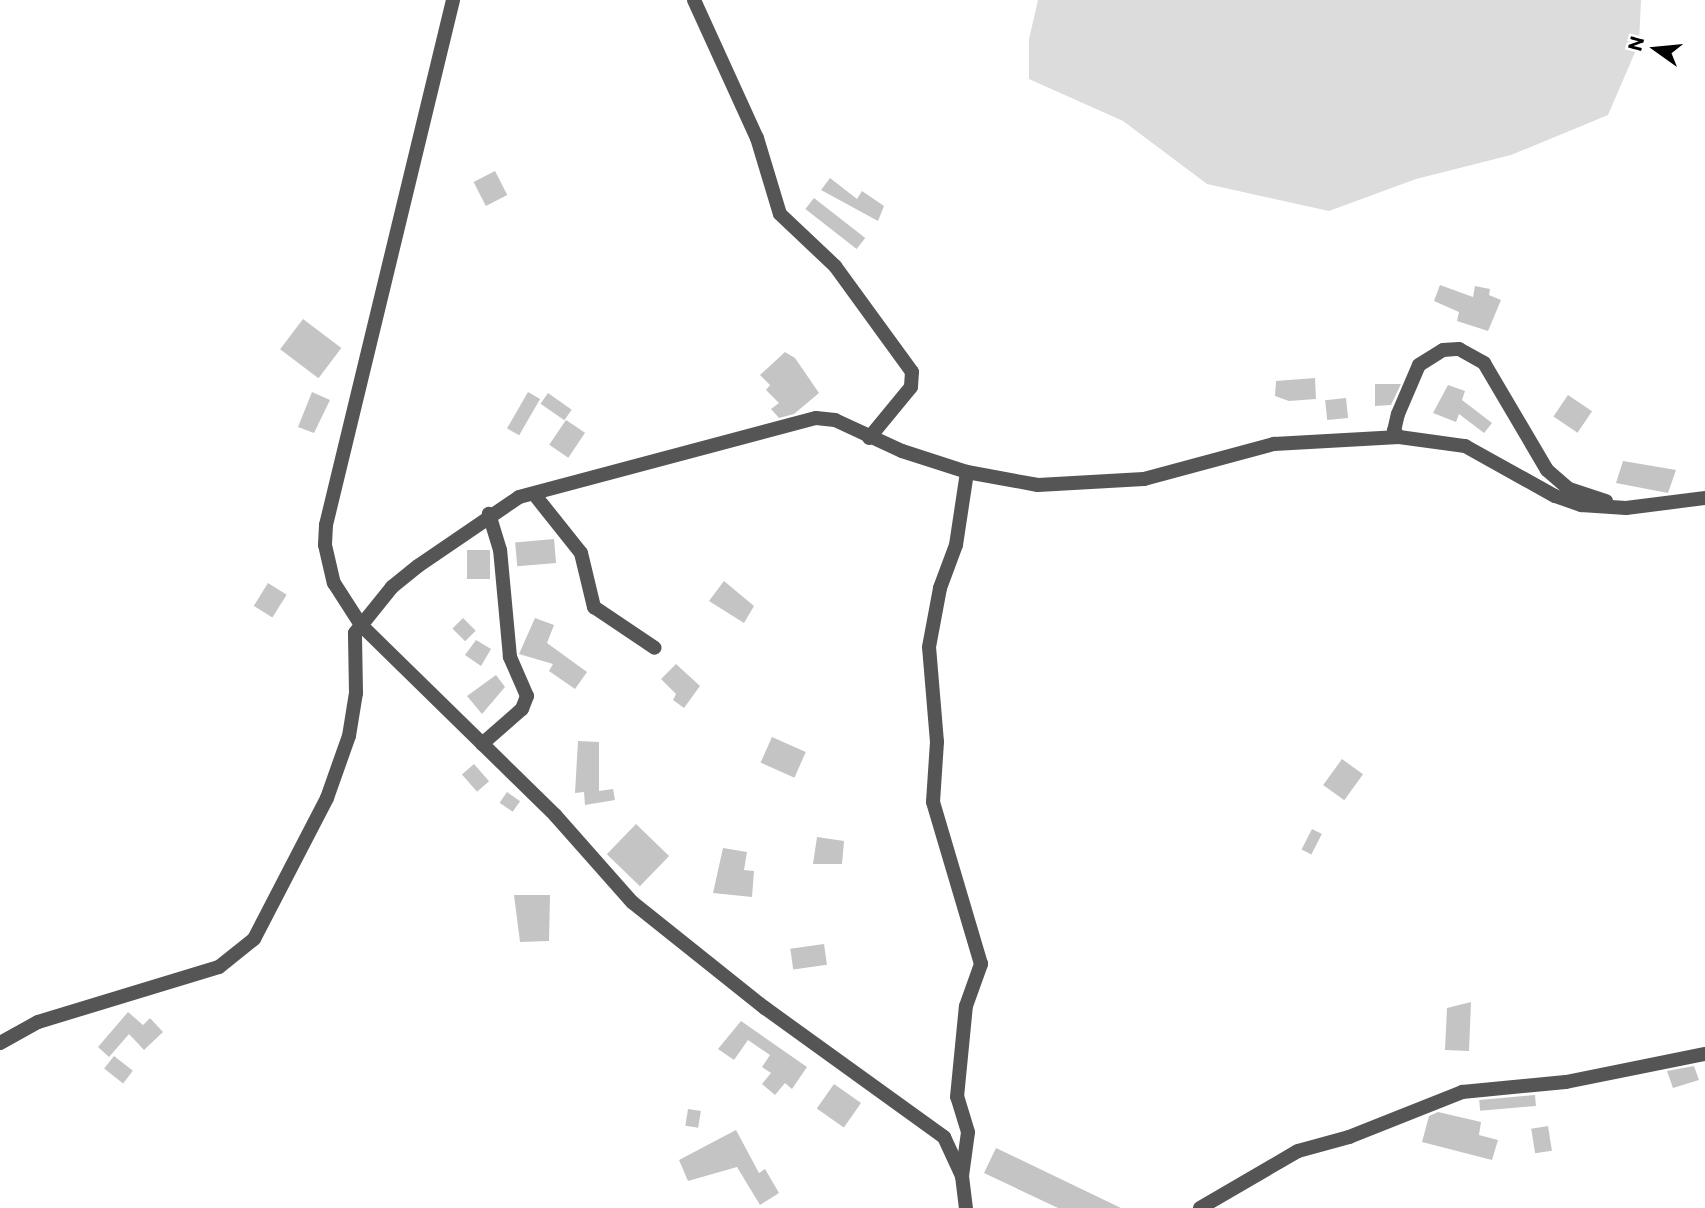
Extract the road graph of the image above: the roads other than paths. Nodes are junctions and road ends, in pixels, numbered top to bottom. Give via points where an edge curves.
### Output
1 (453, 0) edge
2 (694, 0) edge
3 (1399, 437) junction
4 (869, 438) junction
5 (967, 472) junction
6 (534, 494) junction
7 (1705, 498) edge
8 (1626, 508) junction
9 (489, 514) junction
10 (361, 625) junction
11 (655, 648) dead end
12 (482, 744) junction
13 (0, 1043) edge
14 (1705, 1054) edge
15 (944, 1137) junction
16 (968, 1148) junction
17 (962, 1176) junction
18 (966, 1208) edge
19 (1200, 1208) edge

1 - 10 street via 326,525 326,555 334,583
2 - 4 street via 757,138 780,214 835,266 912,372 911,387
3 - 5 street via 1274,444 1143,479 1093,484 1038,485
3 - 8 street via 1465,446 1555,495 1581,505
3 - 8 street via 1394,431 1398,414 1419,365 1443,350 1459,349 1484,363 1547,470 1569,489
4 - 5 street
4 - 6 street via 835,421 816,418
5 - 16 street via 956,545 940,588 929,647 937,742 933,802 981,964 966,1006 957,1097
6 - 9 street
6 - 11 street via 581,553 594,607
7 - 8 street
9 - 10 street via 392,587
9 - 12 street via 500,550 510,657 527,696 522,709
10 - 12 street
10 - 13 street via 352,643 356,693 349,736 327,798 254,939 219,967 38,1022
12 - 15 street via 555,815 632,902 765,1008
14 - 19 street via 1566,1082 1462,1093 1349,1137 1298,1151
15 - 16 street
15 - 17 street
16 - 17 street
17 - 18 street

